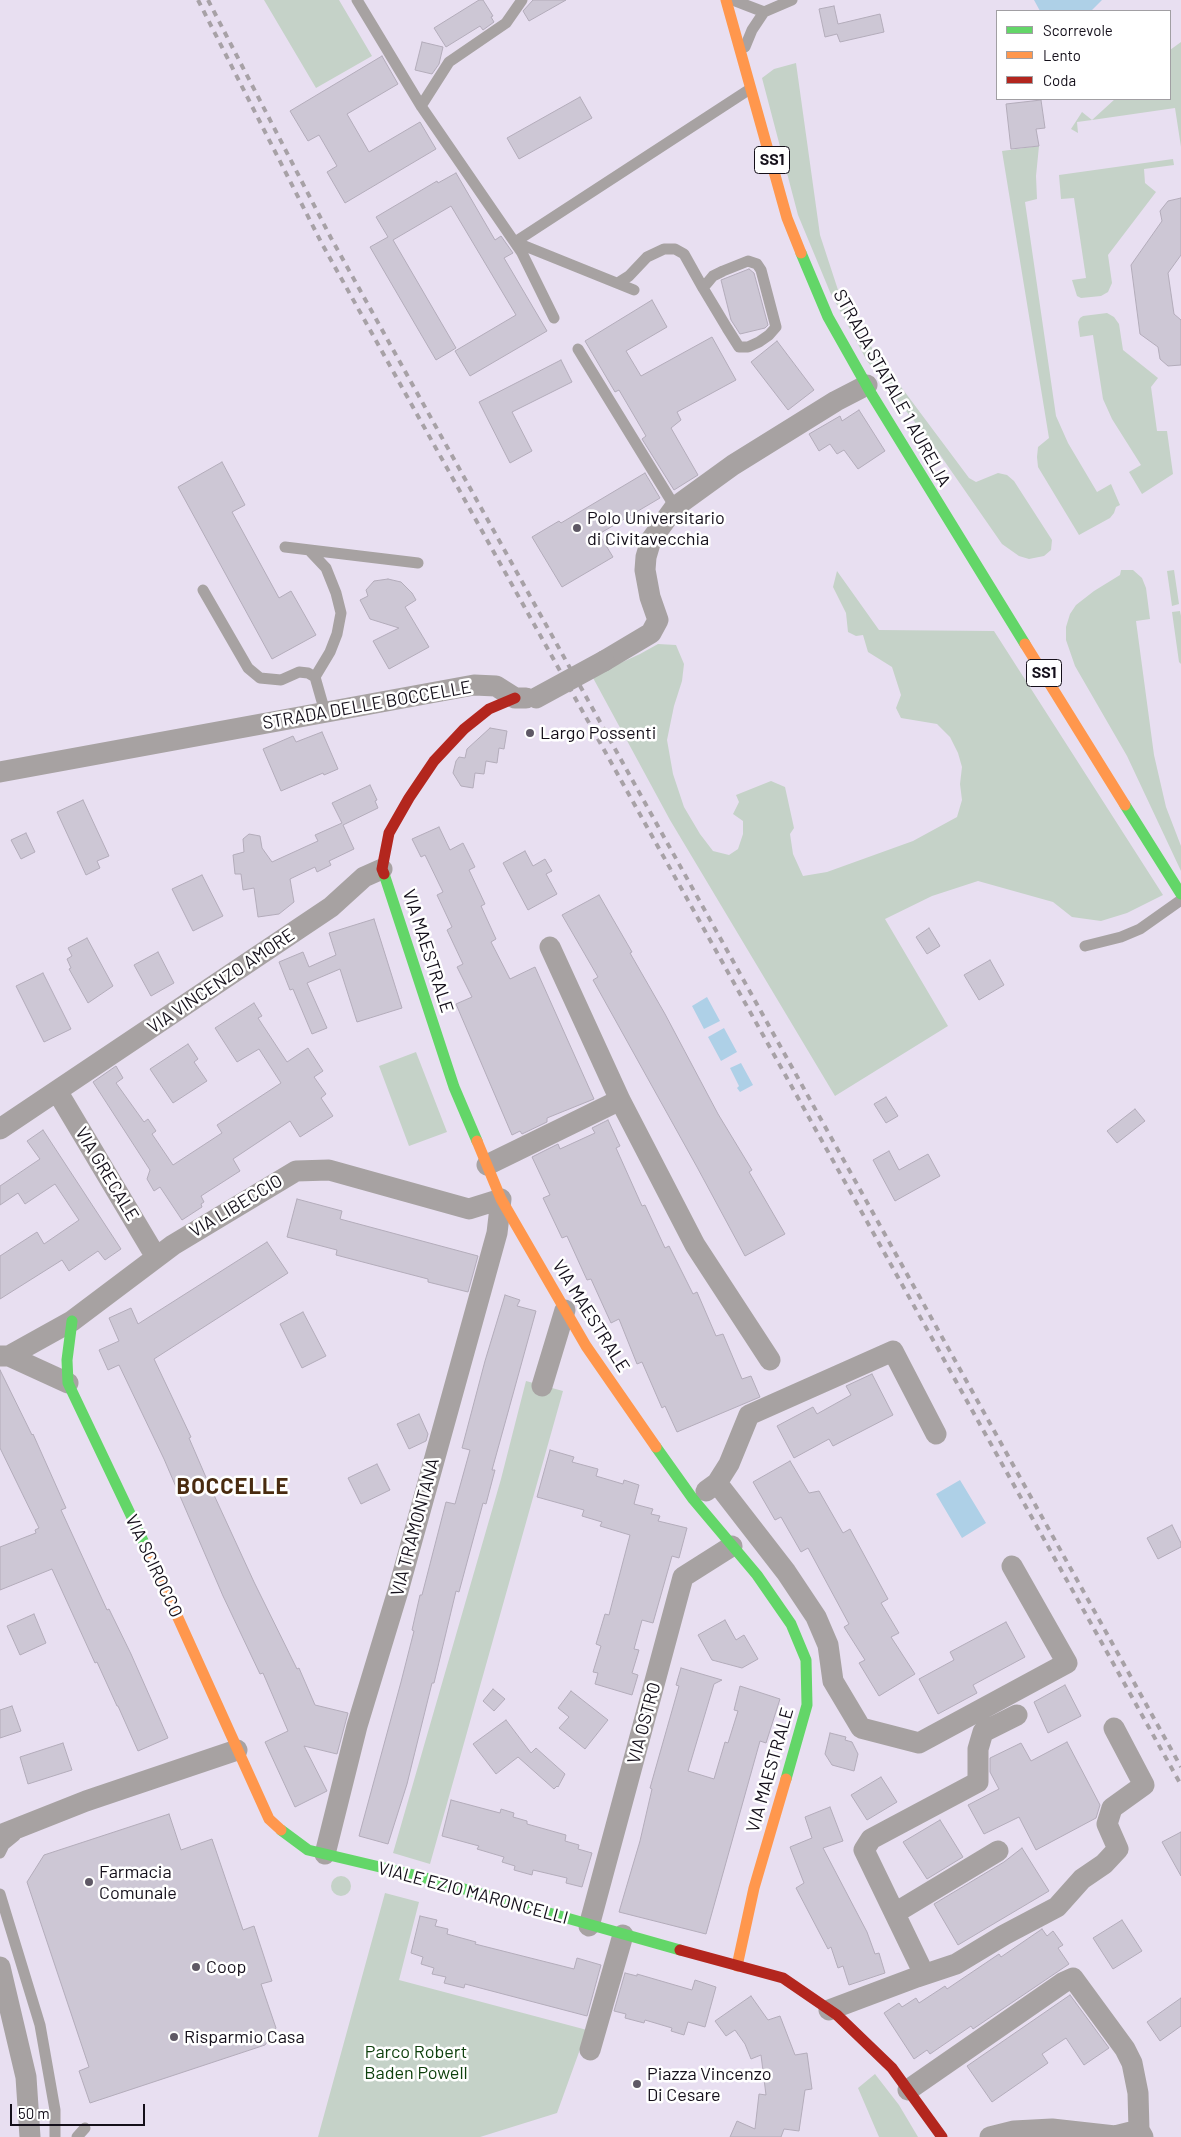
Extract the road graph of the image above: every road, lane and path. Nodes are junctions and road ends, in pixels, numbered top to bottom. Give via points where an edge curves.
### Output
1 (357, 0) edge
2 (522, 0) edge
3 (726, 0) edge
4 (733, 0) edge
5 (792, 0) edge
6 (764, 12) junction
7 (742, 53) junction
8 (752, 87) junction
9 (421, 106) junction
10 (515, 242) junction
11 (618, 284) junction
12 (703, 288) junction
13 (634, 290) dead end
14 (554, 318) dead end
15 (578, 349) dead end
16 (867, 384) junction
17 (675, 507) junction
18 (285, 547) dead end
19 (309, 550) junction
20 (418, 563) dead end
21 (203, 590) dead end
22 (315, 678) junction
23 (515, 698) junction
24 (325, 712) junction
25 (0, 772) edge
26 (382, 869) junction
27 (1181, 894) edge
28 (1181, 900) edge
29 (1085, 946) dead end
30 (550, 947) dead end
31 (57, 1091) junction
32 (620, 1100) junction
33 (0, 1129) edge
34 (487, 1165) junction
35 (501, 1199) junction
36 (156, 1258) junction
37 (565, 1310) junction
38 (72, 1321) junction
39 (4, 1356) edge
40 (770, 1360) dead end
41 (68, 1384) junction
42 (542, 1386) dead end
43 (936, 1434) dead end
44 (717, 1483) junction
45 (693, 1499) junction
46 (732, 1546) junction
47 (1012, 1566) dead end
48 (1017, 1715) dead end
49 (1114, 1728) dead end
50 (237, 1750) junction
51 (30, 1823) junction
52 (0, 1835) edge
53 (998, 1851) dead end
54 (0, 1853) edge
55 (325, 1854) junction
56 (0, 1894) edge
57 (895, 1913) junction
58 (589, 1926) junction
59 (622, 1935) junction
60 (737, 1966) junction
61 (0, 1967) edge
62 (924, 1974) junction
63 (829, 2010) junction
64 (590, 2050) dead end
65 (908, 2090) junction
66 (1141, 2134) edge
67 (30, 2137) edge
68 (55, 2137) edge
69 (942, 2137) edge
70 (990, 2137) edge

1 - 9 lane
2 - 9 lane via 506,23 450,62
3 - 7 street, STRADA STATALE 1 AURELIA / SS1
4 - 6 lane
5 - 6 lane
6 - 7 lane
7 - 8 street, STRADA STATALE 1 AURELIA / SS1
8 - 10 lane
8 - 16 street, STRADA STATALE 1 AURELIA / SS1 via 787,218 828,317
9 - 10 lane
10 - 11 lane
10 - 14 lane
11 - 12 lane via 647,257 664,249 675,249 684,254
11 - 13 lane
12 - 12 lane via 739,347 759,342 776,326 757,264 748,261 723,271 712,276
15 - 17 lane
16 - 17 street, STRADA DELLE BOCCELLE via 732,465
16 - 27 street, STRADA STATALE 1 AURELIA / SS1 via 926,485
17 - 23 street, STRADA DELLE BOCCELLE, bridge via 651,540 646,556 650,597 658,620 651,633 536,698
18 - 19 lane
19 - 20 lane
19 - 22 lane via 326,568 341,613 330,652
21 - 22 lane via 248,668 260,678 281,680 298,672
22 - 24 lane
23 - 24 street, STRADA DELLE BOCCELLE via 496,686 474,685
23 - 26 street, VIA MAESTRALE via 489,709 464,729 434,761 389,833
24 - 25 street, STRADA DELLE BOCCELLE
26 - 31 street, VIA VINCENZO AMORE via 364,877 331,907
26 - 34 street, VIA MAESTRALE via 454,1087
28 - 29 lane via 1140,929 1121,938
30 - 32 street
31 - 33 street, VIA VINCENZO AMORE
31 - 36 street, VIA GRECALE
32 - 34 street
32 - 40 street via 695,1245
34 - 35 street, VIA MAESTRALE
35 - 36 street, VIA LIBECCIO via 469,1209 329,1170 296,1171
35 - 37 street, VIA MAESTRALE
35 - 55 street, VIA TRAMONTANA via 497,1233 357,1726
36 - 38 street, VIA LIBECCIO
37 - 42 street
37 - 45 street, VIA MAESTRALE via 586,1346
38 - 39 street, VIA LIBECCIO
38 - 41 street, VIA SCIROCCO via 67,1360
39 - 41 street
41 - 50 street, VIA SCIROCCO
43 - 44 street via 893,1351 749,1415 730,1464
44 - 45 street
44 - 47 street via 786,1572 816,1617 828,1645 833,1680 861,1728 919,1743 1067,1663
45 - 46 street, VIA MAESTRALE
46 - 58 street, VIA OSTRO via 683,1577
46 - 60 street, VIA MAESTRALE via 791,1624 806,1660 807,1705 754,1888
48 - 57 street via 983,1732 978,1749 978,1782 871,1839 864,1850
49 - 62 street via 1144,1785 1118,1802 1108,1817 1107,1824 1118,1849 1104,1864 1082,1879 1058,1907 956,1964
50 - 51 street
50 - 55 street, VIALE EZIO MARONCELLI via 269,1819 286,1836 308,1850
51 - 52 street
51 - 54 lane via 4,1845
53 - 57 street
55 - 58 street, VIALE EZIO MARONCELLI via 418,1876
56 - 68 lane via 40,2025 55,2110
57 - 62 street
58 - 59 street, VIALE EZIO MARONCELLI
59 - 60 street, VIALE EZIO MARONCELLI
59 - 64 street
60 - 63 street, VIALE EZIO MARONCELLI via 783,1978
61 - 67 street via 26,2078
62 - 63 street
63 - 65 street, VIALE EZIO MARONCELLI via 892,2068
65 - 66 street via 1073,1978 1132,2062
65 - 69 street, VIALE EZIO MARONCELLI
66 - 70 street via 1115,2136 1052,2129 1014,2131

